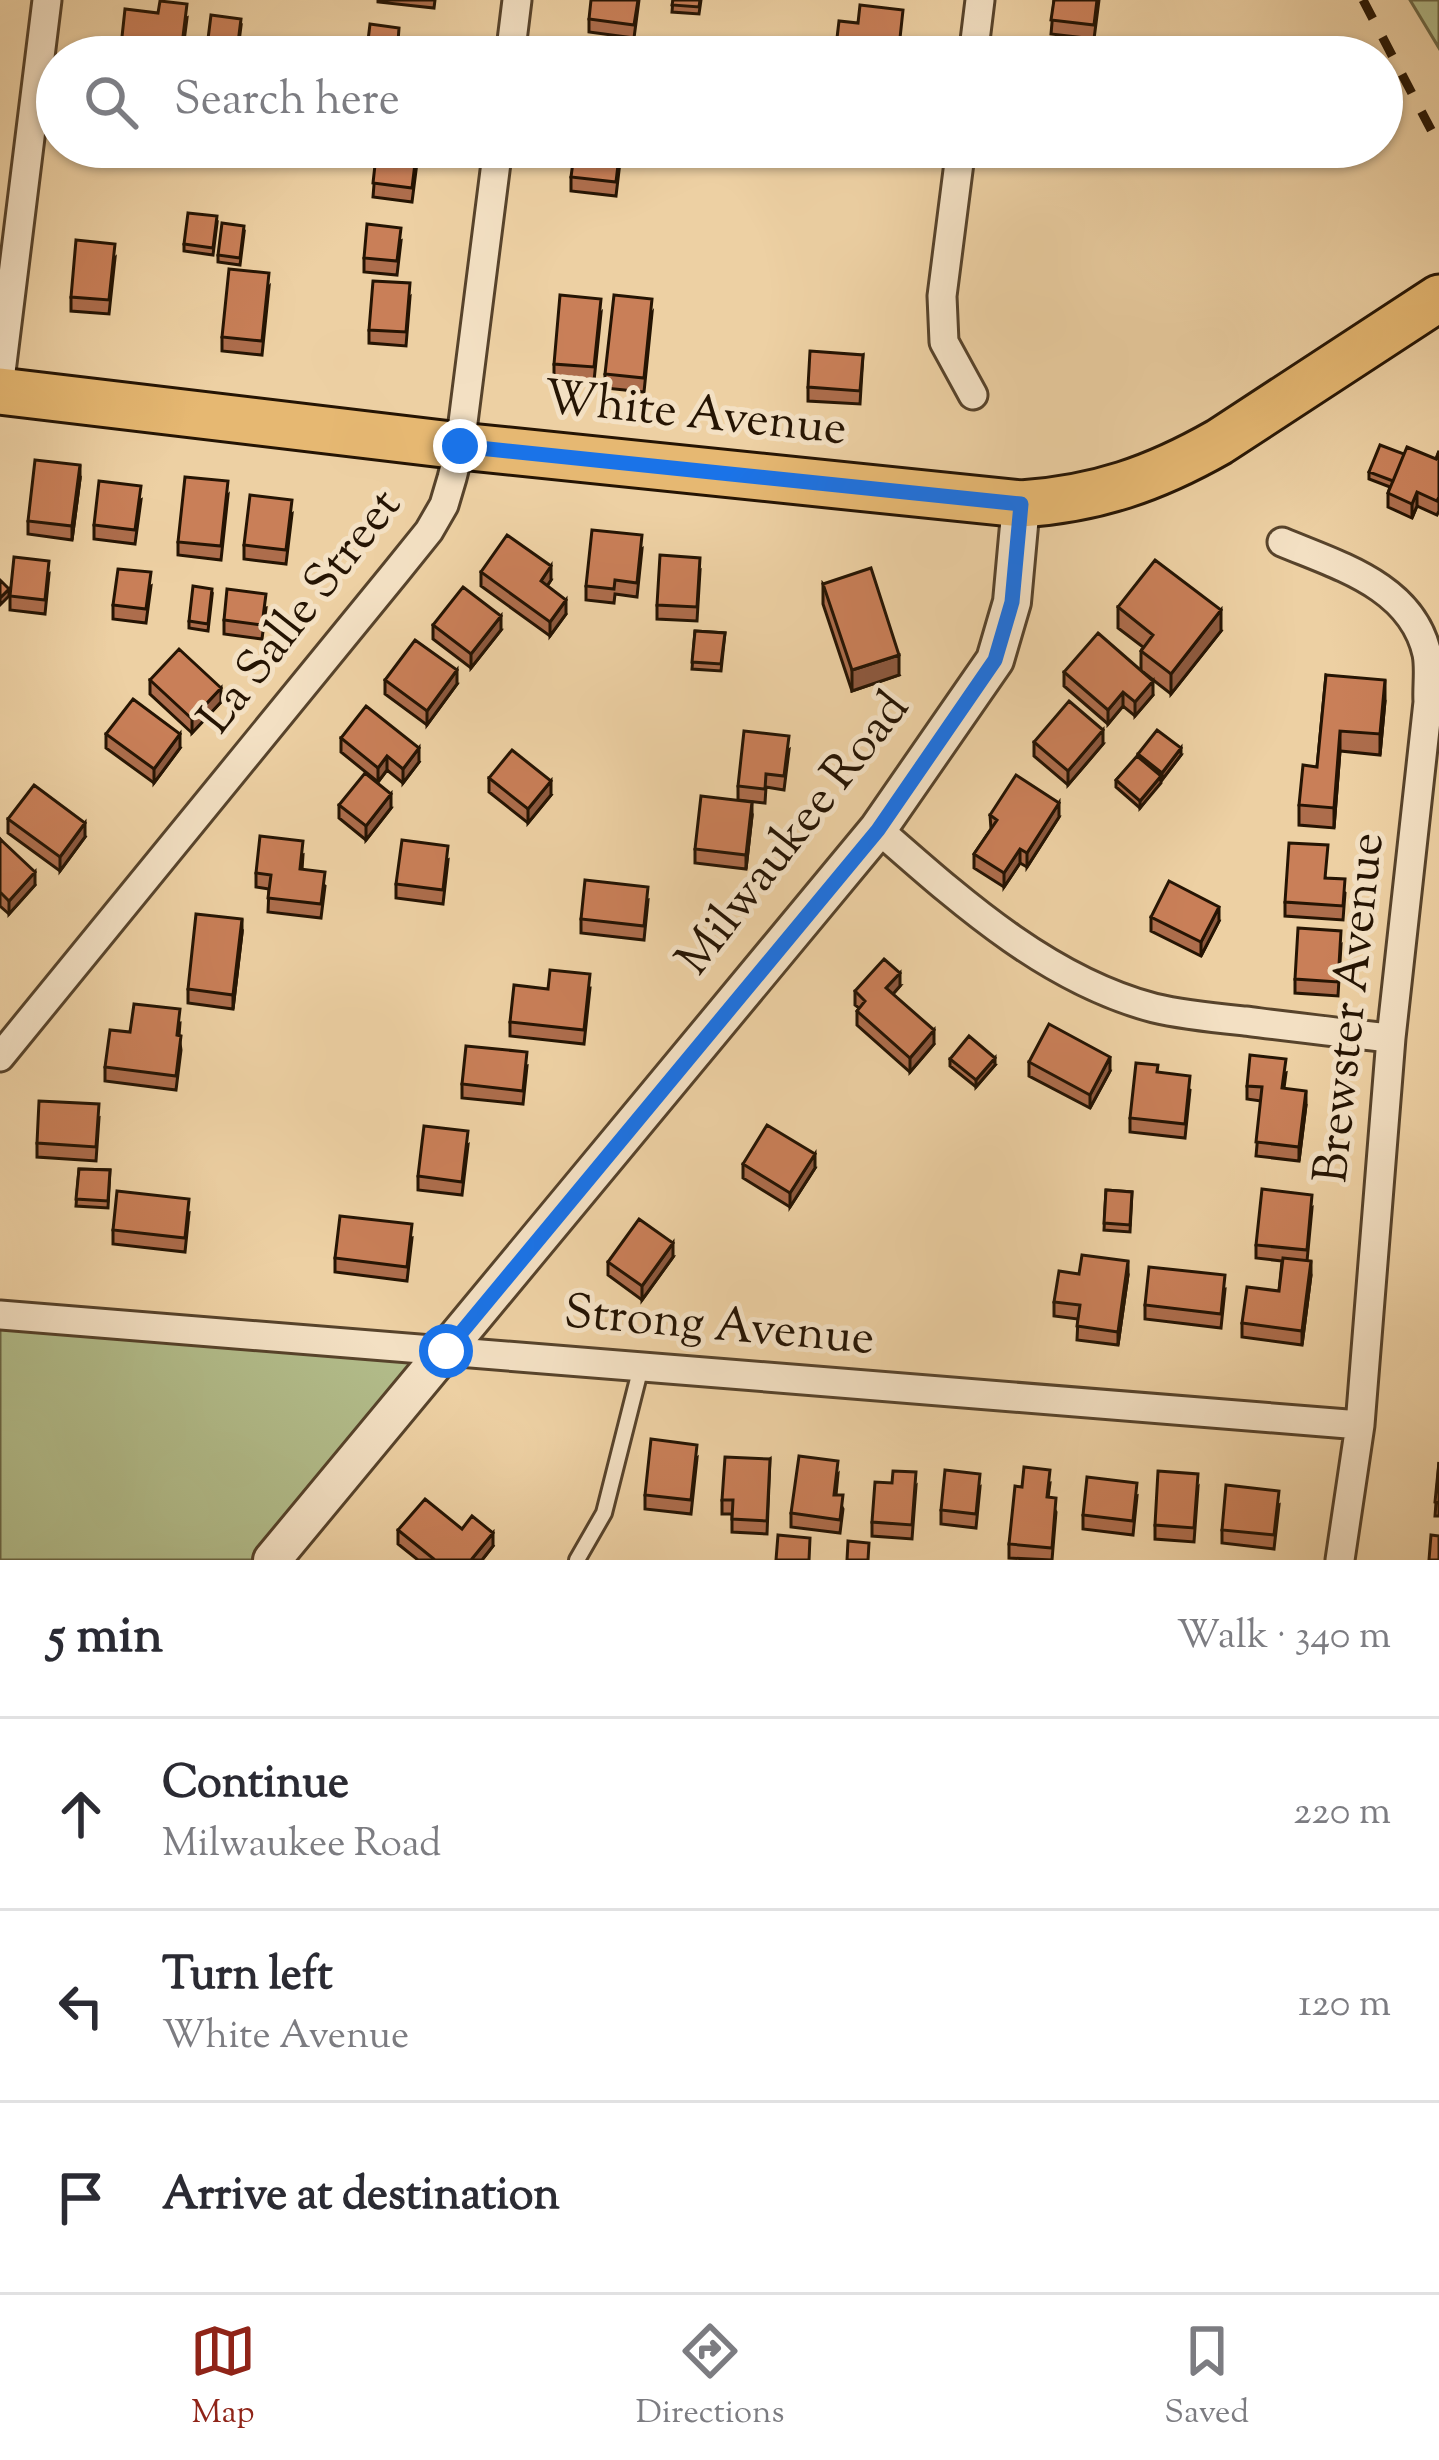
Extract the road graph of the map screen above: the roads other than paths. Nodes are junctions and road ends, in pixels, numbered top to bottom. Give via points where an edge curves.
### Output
1 (47, 0) edge
2 (518, 0) edge
3 (980, 0) edge
4 (43, 36) edge
5 (513, 36) edge
6 (976, 36) edge
7 (36, 89) edge
8 (496, 168) edge
9 (958, 168) edge
10 (1439, 298) edge
11 (0, 380) edge
12 (0, 391) edge
13 (973, 395) dead end
14 (460, 446) junction
15 (1021, 504) junction
16 (1282, 542) dead end
17 (878, 830) junction
18 (1391, 1039) junction
19 (0, 1057) edge
20 (0, 1315) edge
21 (446, 1351) junction
22 (640, 1367) junction
23 (1360, 1425) junction
24 (272, 1560) edge
25 (577, 1560) edge
26 (1340, 1560) edge

1 - 4 street
2 - 5 street
3 - 6 street
7 - 11 street
8 - 14 street, La Salle Street
9 - 13 street via 944,342
10 - 15 main road via 1182,463 1096,494
12 - 14 main road, White Avenue
14 - 15 main road, White Avenue
14 - 19 street, La Salle Street via 429,531
15 - 17 street, Milwaukee Road via 1012,602 995,660
16 - 18 street, Brewster Avenue via 1362,576 1406,608 1427,655
17 - 18 street via 950,892 1085,982 1195,1016
17 - 21 street, Milwaukee Road
18 - 23 street, Brewster Avenue
20 - 21 street, Strong Avenue
21 - 22 street, Strong Avenue
21 - 24 street, Milwaukee Road
22 - 23 street, Strong Avenue
22 - 25 lane via 604,1513
23 - 26 street, Brewster Avenue

